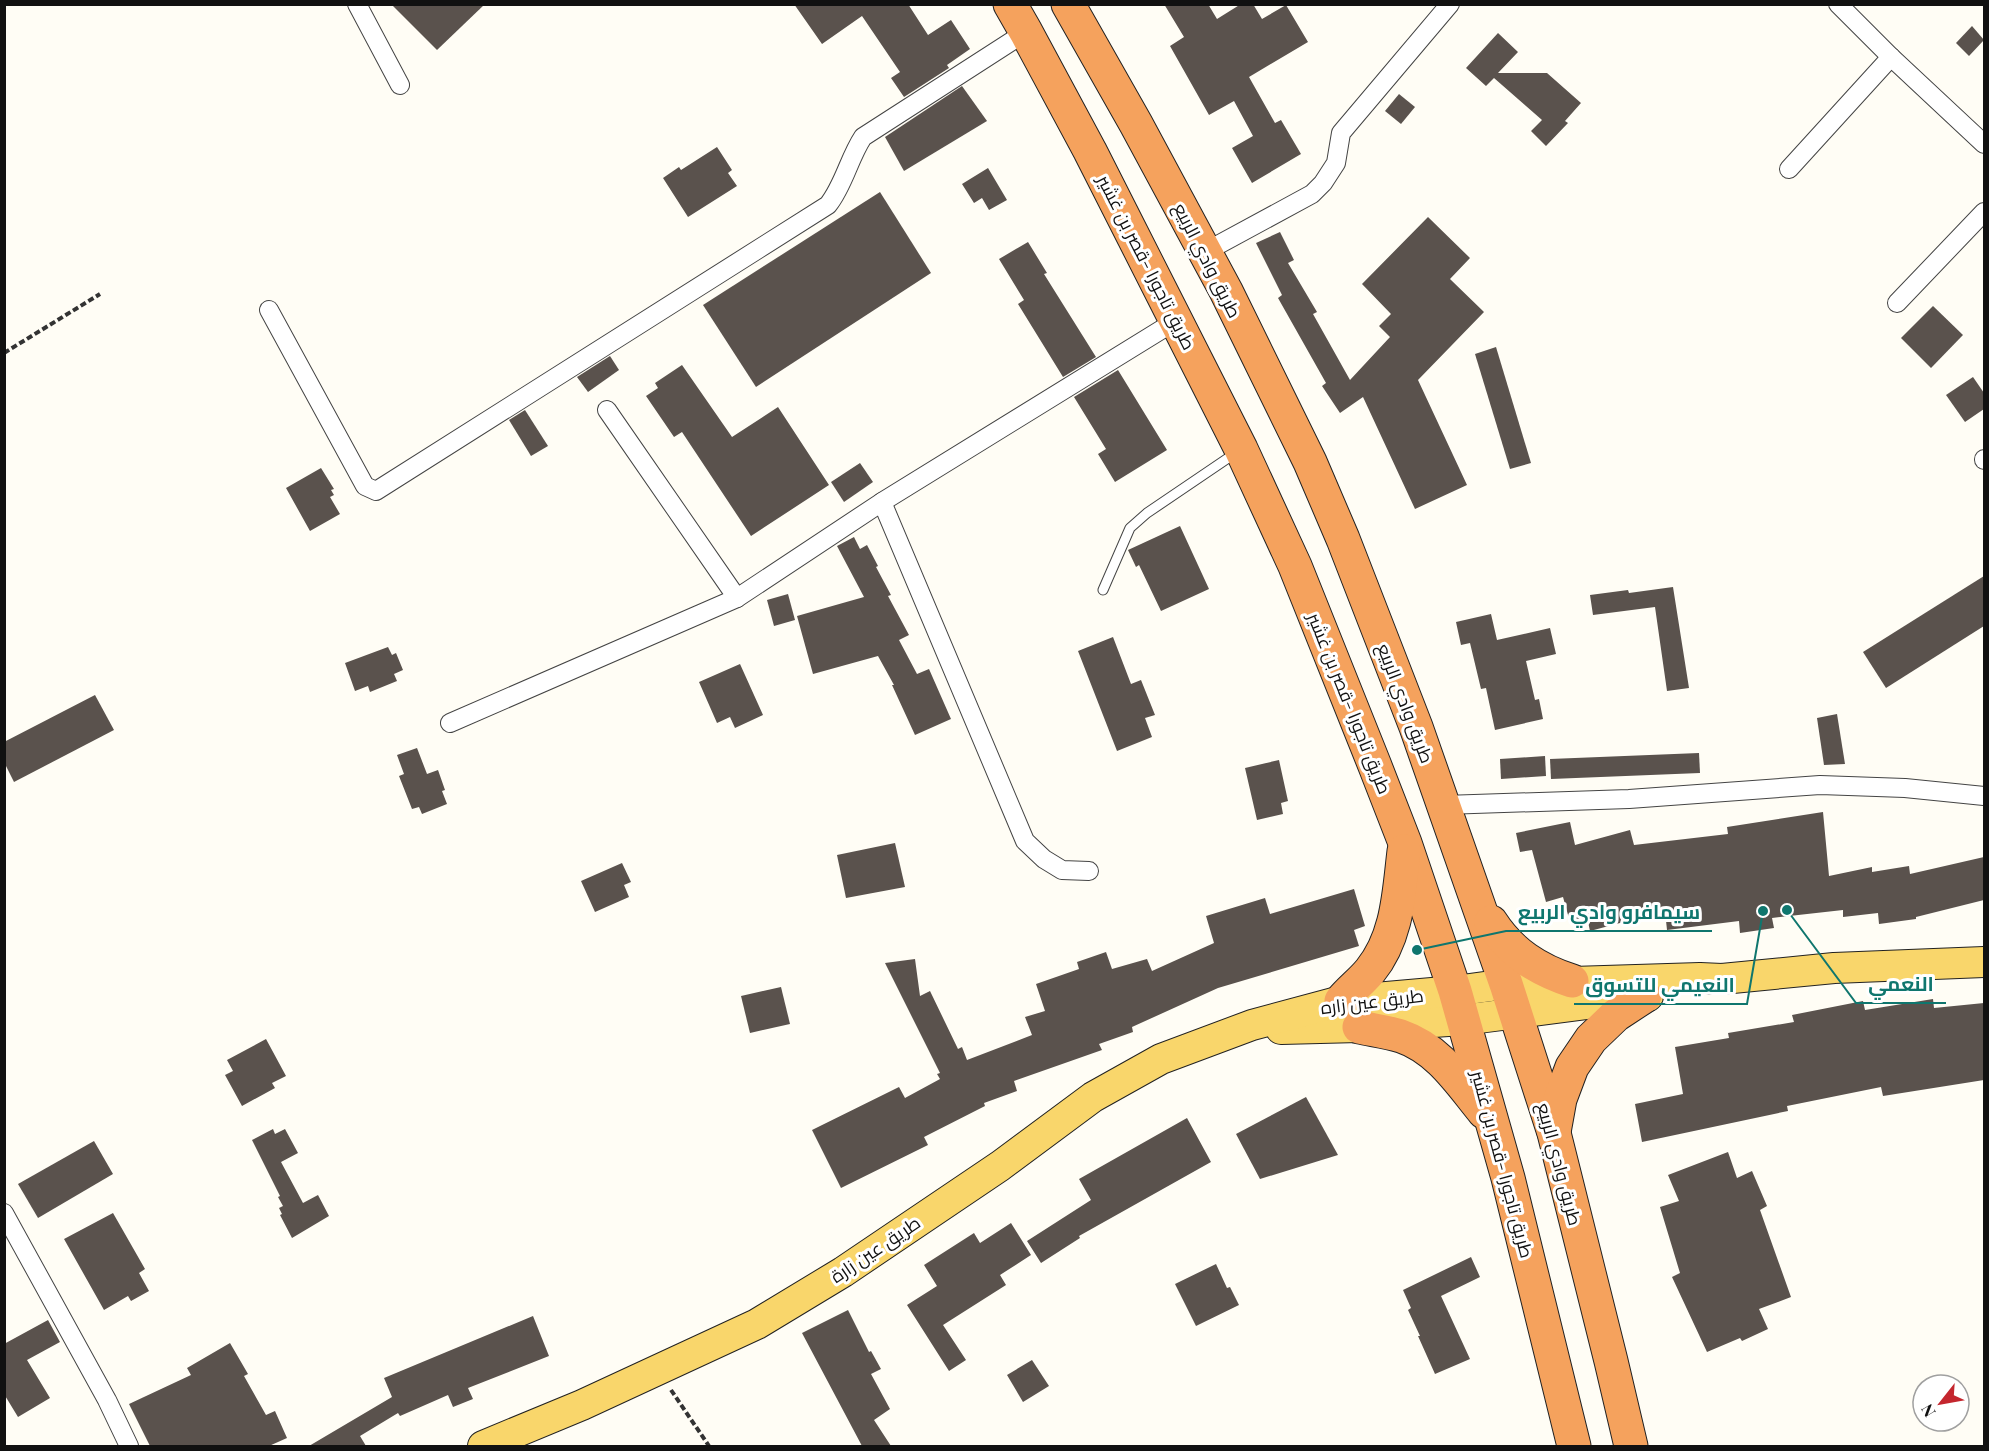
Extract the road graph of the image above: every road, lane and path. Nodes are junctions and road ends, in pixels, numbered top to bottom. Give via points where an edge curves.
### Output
1 (357, 4) edge
2 (1068, 4) edge
3 (1450, 4) edge
4 (1838, 4) edge
5 (1018, 18) edge
6 (1891, 57) junction
7 (400, 85) dead end
8 (1984, 144) edge
9 (1789, 169) dead end
10 (1984, 213) edge
11 (1205, 252) junction
12 (100, 294) dead end
13 (1897, 303) dead end
14 (269, 310) dead end
15 (1177, 320) junction
16 (4, 353) edge
17 (607, 410) dead end
18 (1241, 449) junction
19 (882, 502) junction
20 (1103, 590) dead end
21 (737, 598) junction
22 (450, 723) dead end
23 (1984, 796) edge
24 (1444, 805) junction
25 (1405, 843) junction
26 (1089, 871) dead end
27 (1476, 900) junction
28 (1984, 962) edge
29 (1722, 979) junction
30 (1572, 981) junction
31 (1645, 996) junction
32 (1510, 998) junction
33 (1341, 1001) junction
34 (1459, 1006) junction
35 (1252, 1025) junction
36 (1359, 1028) junction
37 (1492, 1123) junction
38 (1554, 1133) junction
39 (4, 1213) edge
40 (657, 1369) junction
41 (129, 1446) edge
42 (483, 1446) edge
43 (709, 1446) edge
44 (1574, 1446) edge
45 (1631, 1446) edge

1 - 7 street
2 - 11 highway, طريق وادي الربيع
3 - 11 street via 1341,133 1336,163 1323,183 1312,194
4 - 6 street
5 - 14 street via 863,137 828,205 376,491 365,486
5 - 15 highway, طريق تاجورا -قصر بن غشير
6 - 8 street
6 - 9 street
10 - 13 street
11 - 24 highway, طريق وادي الربيع via 1315,473
12 - 16 path
15 - 18 highway, طريق تاجورا -قصر بن غشير
15 - 19 street
17 - 21 street
18 - 20 lane via 1130,528
18 - 25 highway, طريق تاجورا -قصر بن غشير via 1295,566
19 - 21 street
19 - 26 street via 1025,842 1062,870
21 - 22 street
23 - 24 street via 1820,785 1629,799
24 - 27 highway, طريق وادي الربيع
25 - 33 highway via 1392,931 1370,972
25 - 34 highway, طريق تاجورا -قصر بن غشير
27 - 30 highway via 1504,941 1519,955
27 - 32 highway, طريق وادي الربيع
28 - 29 main road via 1834,968
29 - 30 main road, طريق عين زاره
29 - 31 main road via 1700,987
30 - 32 main road, طريق عين زاره
31 - 32 main road
31 - 38 highway via 1616,1015 1591,1039 1572,1067 1560,1099
32 - 34 main road, طريق عين زاره
32 - 38 highway, طريق وادي الربيع
33 - 34 main road, طريق عين زاره
33 - 35 main road, طريق عين زاره
34 - 36 main road, طريق عين زاره
34 - 37 highway, طريق تاجورا -قصر بن غشير
35 - 36 main road, طريق عين زاره via 1264,1030
35 - 40 main road, طريق عين زارة via 1161,1059 1093,1097 1000,1166 834,1277 757,1324
36 - 37 highway via 1399,1035 1424,1047 1439,1058
37 - 44 highway, طريق تاجورا -قصر بن غشير
38 - 45 highway, طريق وادي الربيع
39 - 41 street
40 - 42 main road, طريق عين زارة
40 - 43 path

